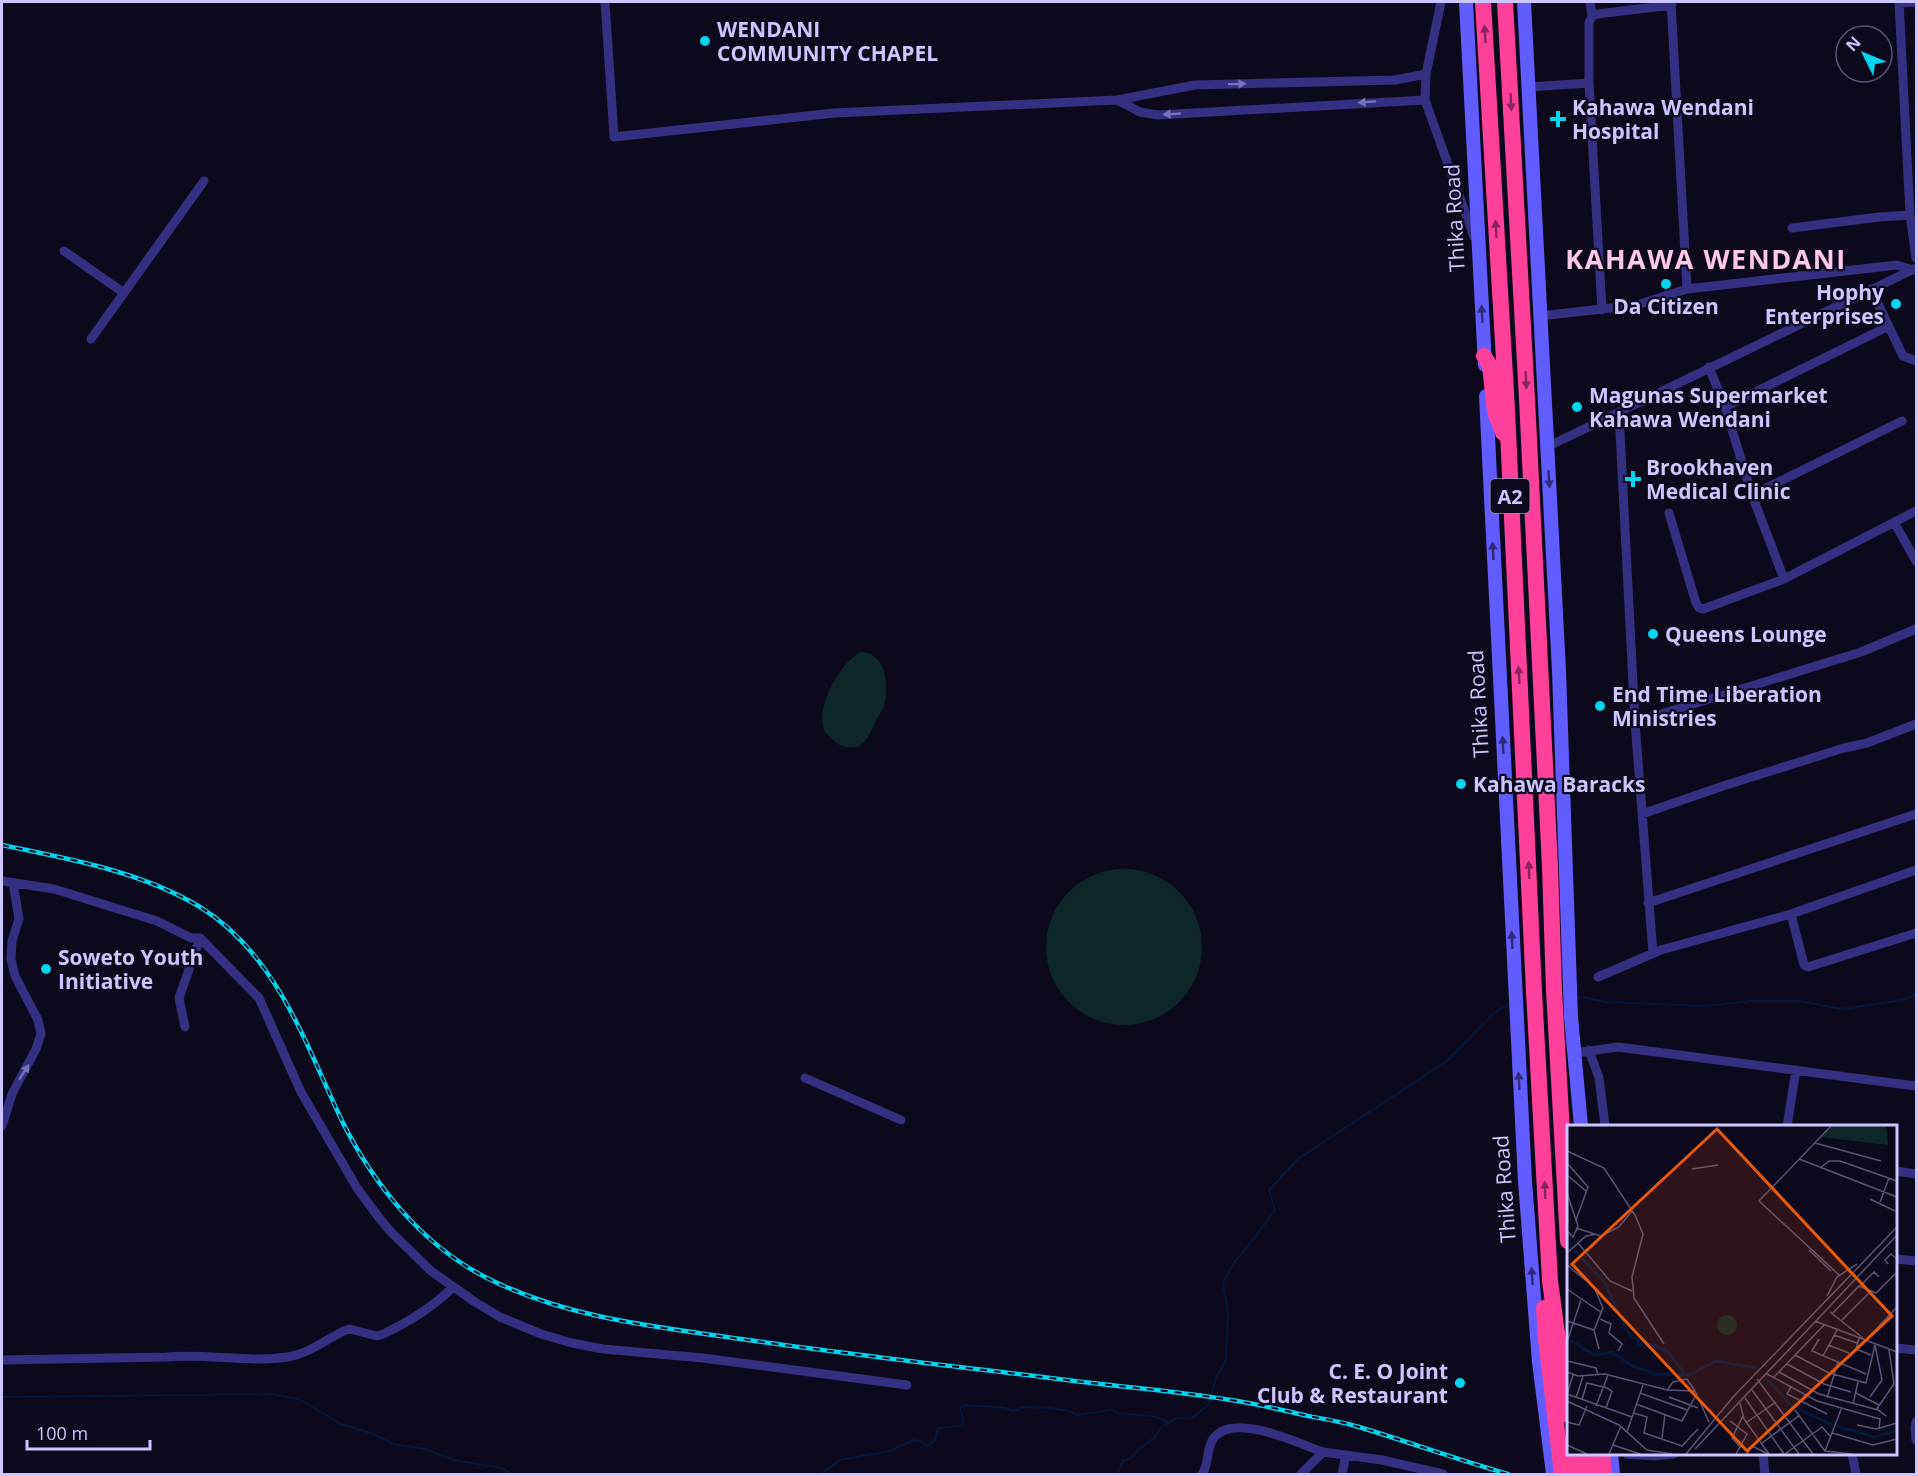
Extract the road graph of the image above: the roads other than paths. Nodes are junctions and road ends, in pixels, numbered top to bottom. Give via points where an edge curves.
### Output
1 (605, 2) edge
2 (1441, 2) edge
3 (1466, 2) edge
4 (1483, 2) edge
5 (1505, 2) edge
6 (1524, 2) edge
7 (1590, 2) edge
8 (1899, 2) edge
9 (1917, 2) edge
10 (1672, 3) edge
11 (1592, 16) junction
12 (1426, 74) junction
13 (1589, 83) junction
14 (1528, 87) junction
15 (1425, 99) junction
16 (1117, 100) junction
17 (204, 181) dead end
18 (1910, 215) junction
19 (1792, 228) dead end
20 (1478, 248) junction
21 (64, 251) dead end
22 (1917, 258) edge
23 (1915, 269) edge
24 (1687, 289) junction
25 (1872, 289) junction
26 (124, 292) junction
27 (1602, 310) junction
28 (1540, 316) junction
29 (1889, 326) junction
30 (91, 339) dead end
31 (1484, 356) junction
32 (1917, 361) edge
33 (1709, 367) junction
34 (1725, 407) junction
35 (1619, 413) junction
36 (1902, 422) dead end
37 (1547, 447) junction
38 (1509, 451) junction
39 (1752, 495) junction
40 (1917, 511) edge
41 (1669, 513) dead end
42 (1894, 522) junction
43 (1917, 561) edge
44 (1784, 579) junction
45 (1917, 629) edge
46 (1635, 722) junction
47 (1917, 724) edge
48 (1642, 814) junction
49 (1917, 814) edge
50 (1917, 870) edge
51 (2, 881) edge
52 (13, 883) junction
53 (1648, 903) junction
54 (1791, 914) junction
55 (1917, 933) edge
56 (200, 938) junction
57 (1653, 953) junction
58 (1598, 976) dead end
59 (1564, 1017) junction
60 (185, 1027) dead end
61 (1582, 1052) junction
62 (1796, 1070) junction
63 (806, 1078) dead end
64 (1917, 1086) edge
65 (901, 1120) dead end
66 (1581, 1125) edge
67 (1605, 1125) edge
68 (1787, 1125) edge
69 (2, 1126) edge
70 (1567, 1151) edge
71 (1897, 1171) edge
72 (1917, 1174) edge
73 (1897, 1258) edge
74 (1917, 1261) edge
75 (1550, 1281) junction
76 (453, 1287) junction
77 (1897, 1348) edge
78 (1917, 1350) edge
79 (2, 1360) edge
80 (907, 1385) dead end
81 (1567, 1401) edge
82 (1917, 1422) edge
83 (1567, 1424) edge
84 (1567, 1435) edge
85 (1917, 1440) edge
86 (1323, 1452) junction
87 (1346, 1455) junction
88 (1611, 1455) edge
89 (1640, 1455) edge
90 (1664, 1455) edge
91 (1763, 1455) edge
92 (1852, 1455) edge
93 (1202, 1474) edge
94 (1301, 1474) edge
95 (1342, 1474) edge
96 (1443, 1474) edge
97 (1613, 1474) edge
98 (1765, 1474) edge
99 (1856, 1474) edge

1 - 16 street via 614,137 834,113
2 - 12 street
3 - 20 main road, Thika Road
38 -> 4 highway, Thika Road / A2
5 -> 59 highway, A2 via 1554,990
6 - 14 main road
7 - 11 street
8 - 9 street
8 - 18 street
10 - 11 street
10 - 24 street
11 - 13 street
12 - 15 street
16 -> 12 street via 1195,85 1395,80
13 - 14 street
13 - 27 street
14 - 28 main road
15 -> 16 street via 1158,115 1140,112
15 - 20 street
17 - 26 street
18 - 19 street
18 - 22 street
31 -> 20 main road, Thika Road
21 - 26 street
23 - 24 street via 1897,265
23 - 25 street
24 - 27 street via 1638,305
25 - 29 street
25 - 33 street
26 - 30 street
27 - 28 street
28 - 37 main road
29 - 32 street via 1903,356
29 - 34 street
31 - 38 highway via 1490,366 1495,412
84 -> 31 main road, Thika Road via 1539,1357 1525,1181
33 - 34 street
33 - 35 street
34 - 39 street
35 - 37 street
35 - 46 street
36 - 39 street
37 -> 59 main road via 1572,989
75 -> 38 highway, Thika Road / A2
39 - 44 street
40 - 42 street
41 - 44 street via 1699,608
42 - 43 street
42 - 44 street
45 - 46 street via 1861,652
46 - 48 street
47 - 48 street
48 - 53 street
49 - 53 street
50 - 54 street
51 - 52 street
52 - 56 street via 54,889
69 -> 52 street via 12,1094 41,1034 11,960 19,919
53 - 57 street
54 - 55 street via 1804,965 1808,967
54 - 57 street
56 - 60 street via 179,998
56 - 76 street via 259,999 294,1078 357,1188 391,1232
57 - 58 street
59 - 61 main road
59 - 70 highway, A2
61 - 62 street via 1618,1047
61 - 66 main road
61 - 67 street via 1597,1068
62 - 64 street
62 - 68 street
63 - 65 street
71 - 72 street
73 - 74 street
75 - 81 highway, Thika Road / A2
75 - 83 highway via 1544,1301 1545,1339
76 - 79 street via 435,1303 381,1335 350,1329 287,1358 190,1355
76 - 80 street via 500,1317 572,1343
77 - 78 street
82 - 85 street
86 - 87 street
86 - 93 street via 1270,1433 1233,1427 1213,1440
86 - 94 street
87 - 95 street
87 - 96 street
88 - 97 main road
89 - 90 street
91 - 98 street
92 - 99 street

